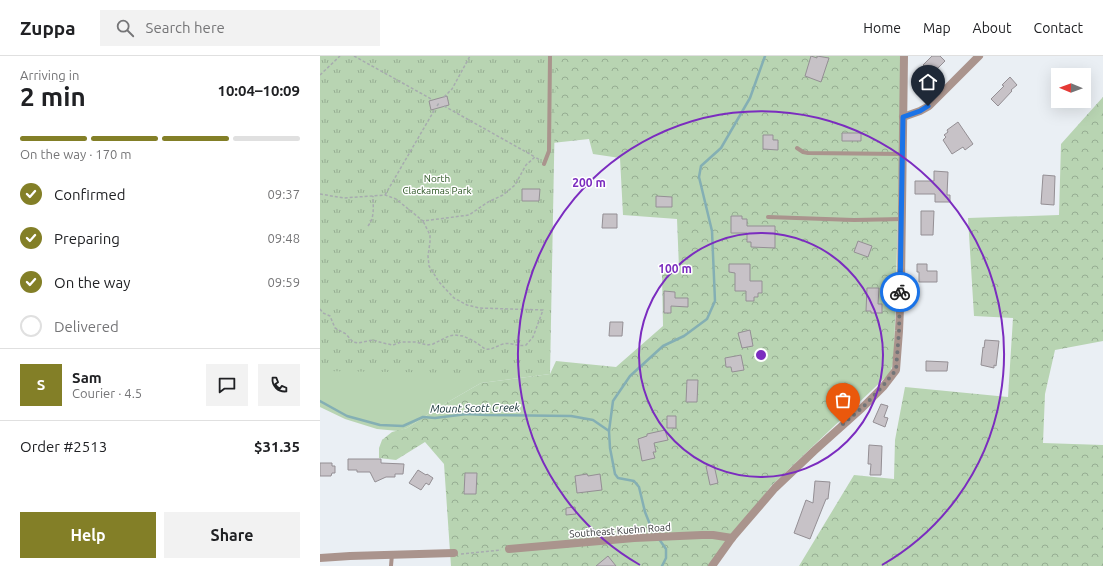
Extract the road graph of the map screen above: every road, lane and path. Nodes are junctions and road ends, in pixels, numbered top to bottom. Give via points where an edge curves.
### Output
1 (340, 56) edge
2 (354, 56) edge
3 (470, 56) edge
4 (550, 56) edge
5 (904, 56) edge
6 (979, 56) edge
7 (320, 75) edge
8 (444, 97) dead end
9 (432, 100) dead end
10 (438, 103) dead end
11 (437, 106) dead end
12 (444, 106) dead end
13 (435, 109) dead end
14 (903, 117) junction
15 (797, 148) dead end
16 (903, 154) junction
17 (535, 157) junction
18 (544, 164) joint
19 (320, 194) edge
20 (373, 196) junction
21 (385, 196) junction
22 (768, 217) dead end
23 (902, 219) junction
24 (423, 220) junction
25 (368, 226) dead end
26 (320, 309) edge
27 (732, 538) junction
28 (509, 549) joint
29 (454, 553) joint
30 (392, 554) junction
31 (320, 558) edge
32 (391, 566) edge
33 (712, 566) edge

1 - 7 path
2 - 9 path
3 - 8 path via 452,89
4 - 18 lane via 549,151
5 - 14 street
6 - 14 street via 928,106
10 - 11 path
12 - 17 path
13 - 21 path
14 - 16 street
15 - 16 lane via 808,153
16 - 23 street
17 - 18 path
17 - 24 path via 526,165 515,184 503,195 469,215
19 - 20 path via 344,198
20 - 21 path
20 - 25 path via 374,215
21 - 24 path via 396,199
22 - 23 lane
23 - 27 street via 896,370 862,408 775,488
24 - 26 path via 430,235 429,266 454,298 480,308 543,310 526,345 518,346 511,343 485,349 474,341 455,335 427,345 416,342 393,345 374,340 358,343 335,328 330,316
27 - 28 street, Southeast Kuehn Road via 713,535 634,538
27 - 33 street
28 - 29 path
29 - 30 street
30 - 31 street
30 - 32 lane

